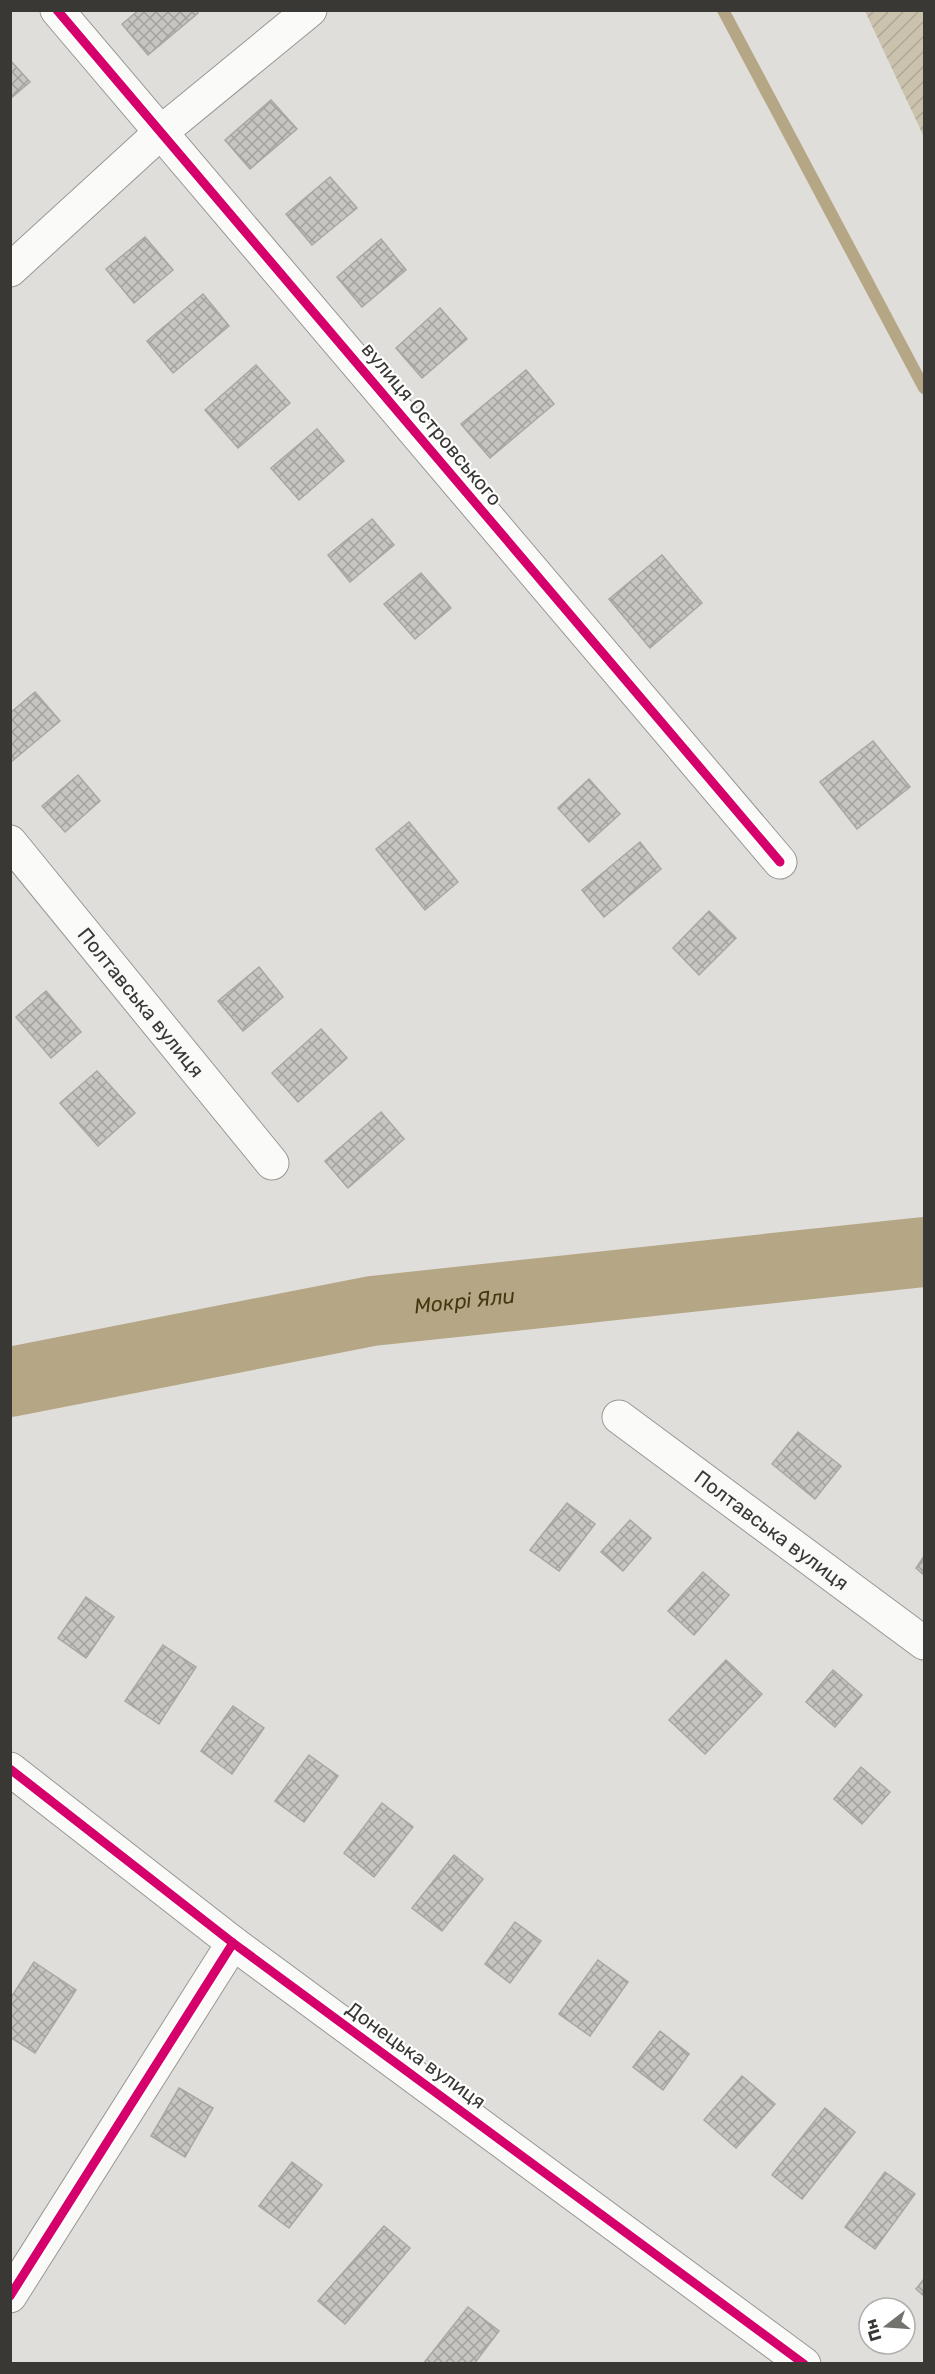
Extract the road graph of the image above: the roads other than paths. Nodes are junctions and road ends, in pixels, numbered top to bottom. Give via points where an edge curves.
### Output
1 (57, 10) edge
2 (310, 10) edge
3 (160, 133) junction
4 (10, 270) edge
5 (10, 842) edge
6 (780, 862) dead end
7 (272, 1163) dead end
8 (618, 1417) dead end
9 (924, 1643) edge
10 (10, 1769) edge
11 (233, 1943) junction
12 (10, 2296) edge
13 (804, 2364) edge

1 - 3 street, вулиця Островського
2 - 3 street
3 - 4 street
3 - 6 street, вулиця Островського
5 - 7 street, Полтавська вулиця
8 - 9 street, Полтавська вулиця
10 - 11 street, Донецька вулиця
11 - 12 street
11 - 13 street, Донецька вулиця

